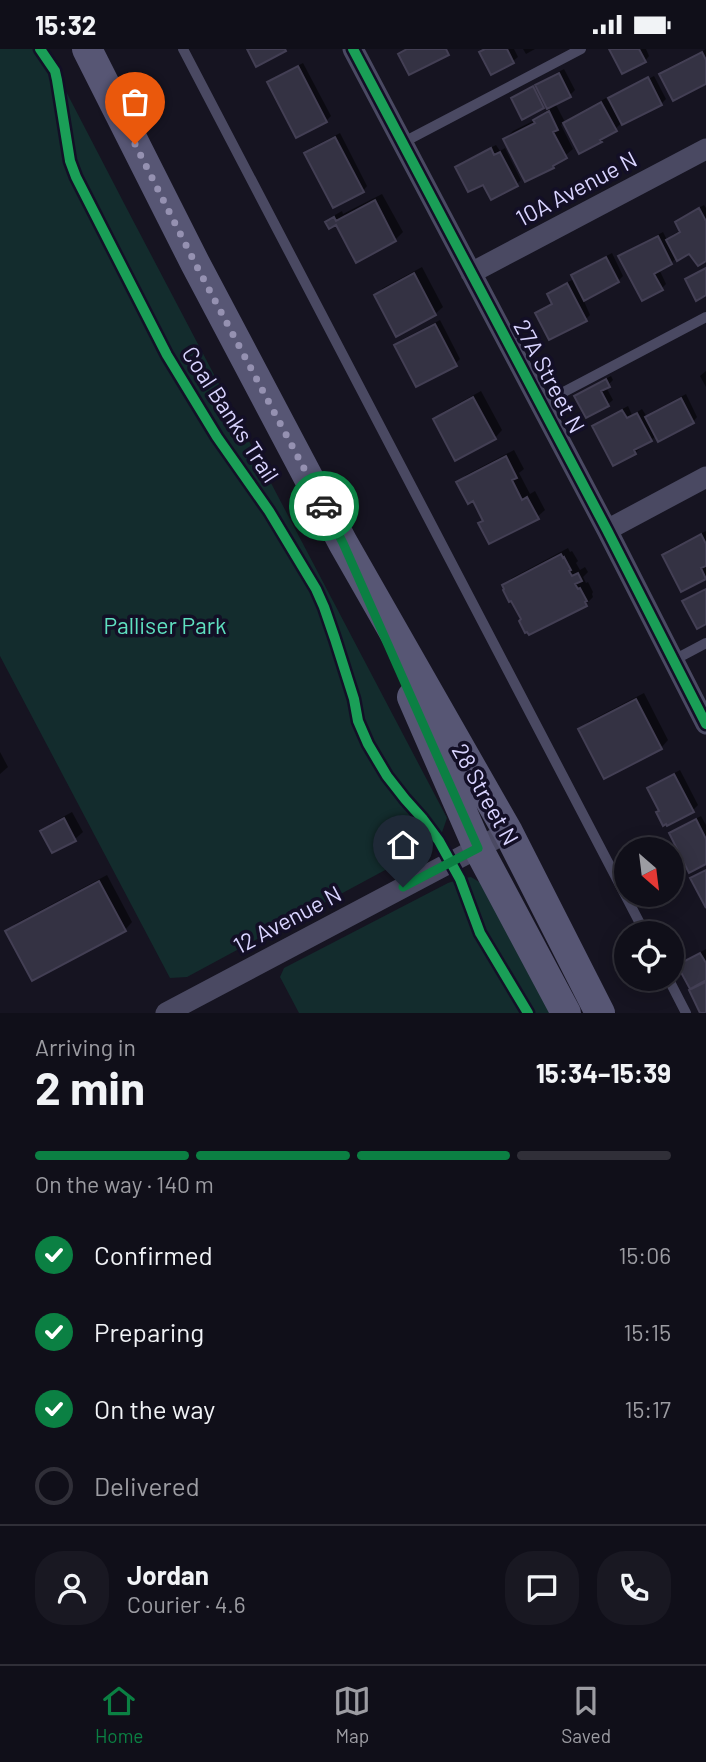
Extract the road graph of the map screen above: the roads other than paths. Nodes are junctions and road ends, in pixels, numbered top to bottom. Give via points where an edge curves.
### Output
1 (87, 49) edge
2 (183, 49) edge
3 (353, 49) edge
4 (581, 49) edge
5 (402, 143) junction
6 (706, 149) edge
7 (471, 273) junction
8 (706, 317) edge
9 (541, 404) junction
10 (706, 477) edge
11 (607, 530) junction
12 (343, 543) junction
13 (706, 643) edge
14 (674, 660) junction
15 (706, 724) edge
16 (508, 832) junction
17 (478, 848) junction
18 (639, 921) edge
19 (675, 991) edge
20 (166, 1013) edge
21 (566, 1013) edge
22 (600, 1013) edge
23 (686, 1013) edge

1 - 12 main road, 28 Street N
2 - 18 lane
3 - 5 street, 27A Street N
4 - 5 lane
5 - 7 street, 27A Street N
6 - 7 street, 10A Avenue N
7 - 9 street, 27A Street N
8 - 9 lane
9 - 11 street, 27A Street N
10 - 11 street
11 - 14 street, 27A Street N
12 - 16 main road, 28 Street N
12 - 17 main road, 28 Street N
13 - 14 lane
14 - 15 street, 27A Street N
16 - 17 street, 12 Avenue N
16 - 22 main road, 28 Street N
17 - 20 street, 12 Avenue N
17 - 21 main road, 28 Street N
19 - 23 lane

